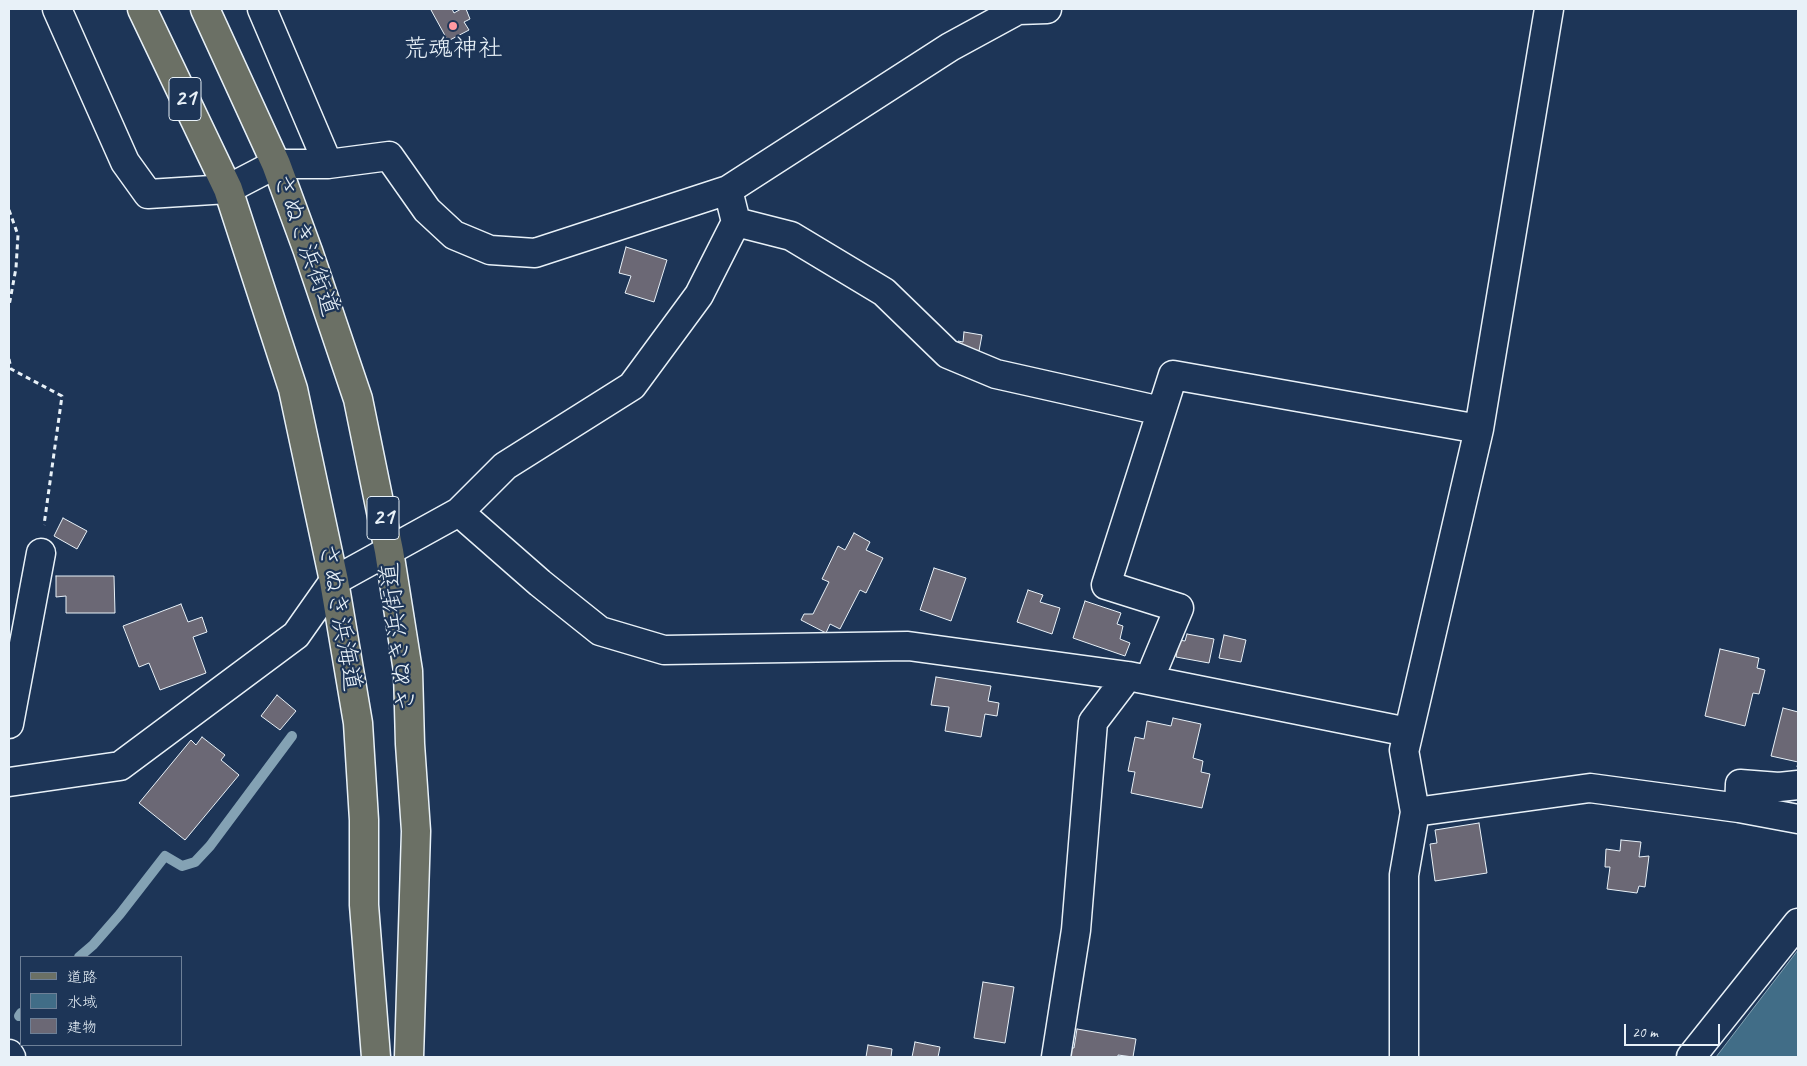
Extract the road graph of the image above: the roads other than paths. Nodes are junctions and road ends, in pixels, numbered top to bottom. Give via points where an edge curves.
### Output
1 (57, 9) edge
2 (142, 9) edge
3 (205, 9) edge
4 (262, 9) edge
5 (1047, 9) edge
6 (1549, 9) edge
7 (276, 164) junction
8 (328, 164) junction
9 (228, 189) junction
10 (728, 190) junction
11 (736, 222) junction
12 (1161, 411) junction
13 (1478, 429) junction
14 (459, 512) junction
15 (390, 551) junction
16 (41, 553) road end
17 (334, 581) junction
18 (1139, 678) junction
19 (9, 724) edge
20 (1404, 750) junction
21 (9, 782) edge
22 (1798, 785) edge
23 (1739, 808) junction
24 (1415, 812) junction
25 (1798, 819) edge
26 (1798, 924) edge
27 (376, 1057) edge
28 (409, 1057) edge
29 (1056, 1057) edge
30 (1404, 1057) edge
31 (1691, 1057) edge

1 - 9 street via 126,162 148,194
2 - 9 main road, 21
3 - 7 main road, さぬき浜街道 / 21
4 - 8 street
5 - 10 street via 1018,10 950,47
6 - 13 street
7 - 8 street
7 - 9 street
7 - 15 main road, さぬき浜街道 / 21 via 358,399
8 - 10 street via 389,156 427,210 454,235 490,250 517,252 535,253
9 - 17 main road, さぬき浜海道 / 21 via 293,389
10 - 11 street
11 - 12 street via 791,236 884,292 948,354 996,374
11 - 14 street via 699,295 632,386 505,466
12 - 13 street via 1172,375
12 - 18 street via 1106,585 1178,608
13 - 20 street
14 - 15 street
14 - 18 street via 600,631 664,650 908,646
15 - 17 street
15 - 28 main road, さぬき浜街道 / 21 via 408,671 416,831
16 - 19 street
17 - 21 street via 296,635 120,766
17 - 27 main road, さぬき浜海道 / 21 via 358,723 364,820 364,905
18 - 20 street via 1408,732
18 - 29 street via 1093,722 1076,930
20 - 24 street
22 - 23 street via 1740,784
23 - 24 street via 1590,788
23 - 25 street
24 - 30 street via 1404,875
26 - 31 street

